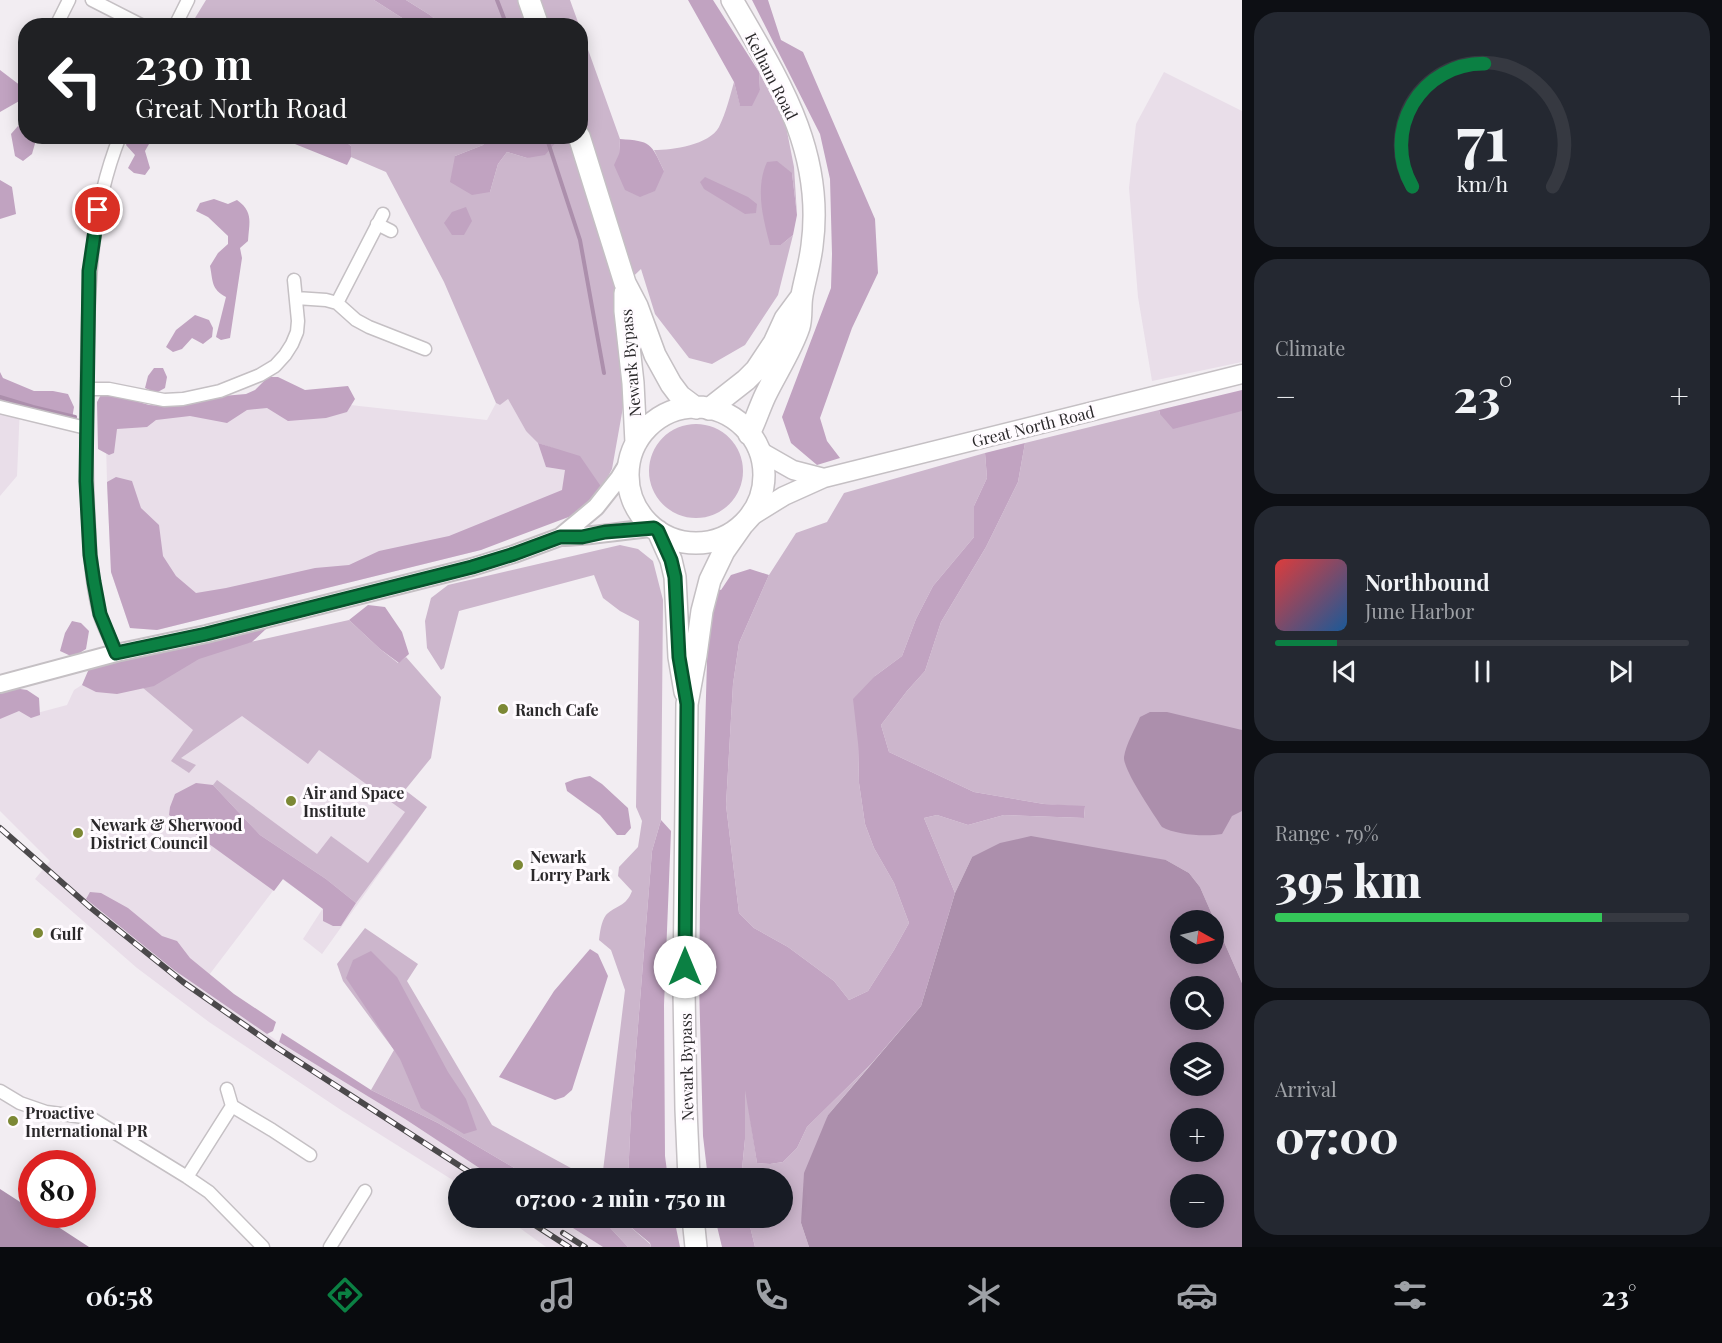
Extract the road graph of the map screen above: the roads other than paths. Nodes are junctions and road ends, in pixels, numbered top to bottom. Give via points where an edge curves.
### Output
1 (69, 0) edge
2 (92, 0) edge
3 (188, 0) edge
4 (529, 0) edge
5 (732, 0) edge
6 (60, 18) edge
7 (127, 18) edge
8 (180, 18) edge
9 (535, 18) edge
10 (117, 144) edge
11 (582, 144) edge
12 (392, 231) dead end
13 (294, 280) dead end
14 (625, 283) junction
15 (802, 296) junction
16 (297, 298) junction
17 (337, 303) junction
18 (425, 349) dead end
19 (1242, 374) edge
20 (87, 389) junction
21 (0, 407) edge
22 (702, 408) junction
23 (86, 428) junction
24 (754, 442) junction
25 (633, 452) junction
26 (824, 477) junction
27 (745, 521) junction
28 (656, 530) junction
29 (560, 537) junction
30 (116, 653) junction
31 (0, 684) edge
32 (687, 704) junction
33 (227, 1089) dead end
34 (0, 1091) edge
35 (232, 1106) junction
36 (310, 1155) dead end
37 (689, 1168) edge
38 (187, 1177) junction
39 (365, 1191) dead end
40 (694, 1228) edge
41 (262, 1247) edge
42 (330, 1247) edge
43 (696, 1247) edge

1 - 6 street
2 - 7 street
3 - 8 street
4 - 9 highway
5 - 15 highway, Kelham Road via 785,93 807,155 813,245
10 - 20 street via 93,241
11 - 14 highway, Newark Bypass
12 - 17 street via 380,219
13 - 16 street
14 - 22 highway, Newark Bypass via 671,384 680,396
14 - 25 highway, Newark Bypass via 633,383
15 - 22 highway, Kelham Road via 756,370
15 - 24 highway, Kelham Road via 800,324 765,396
16 - 17 street
16 - 20 street via 297,332 292,344 275,366 260,375 220,391 183,399
17 - 18 street via 369,327
19 - 26 main road, Great North Road
20 - 23 street
21 - 23 street
22 - 24 highway via 731,418
22 - 25 highway via 678,410 661,417 647,429
23 - 30 street via 90,555 100,614
24 - 26 main road, Great North Road via 793,470
24 - 27 highway via 762,464 762,486 759,500
25 - 28 highway via 628,474 631,495
25 - 29 main road via 596,507
26 - 27 main road, Great North Road via 790,492
27 - 28 highway via 725,536 705,542 683,542
27 - 32 highway, Newark Bypass via 710,580
28 - 29 main road
28 - 32 highway, Newark Bypass via 675,577 679,657
29 - 30 main road via 453,572
30 - 31 main road
32 - 37 highway, Newark Bypass via 684,991
33 - 35 street
34 - 38 street via 46,1112 91,1118
35 - 36 street
35 - 38 street
38 - 41 street via 208,1192
39 - 42 street
40 - 43 highway

